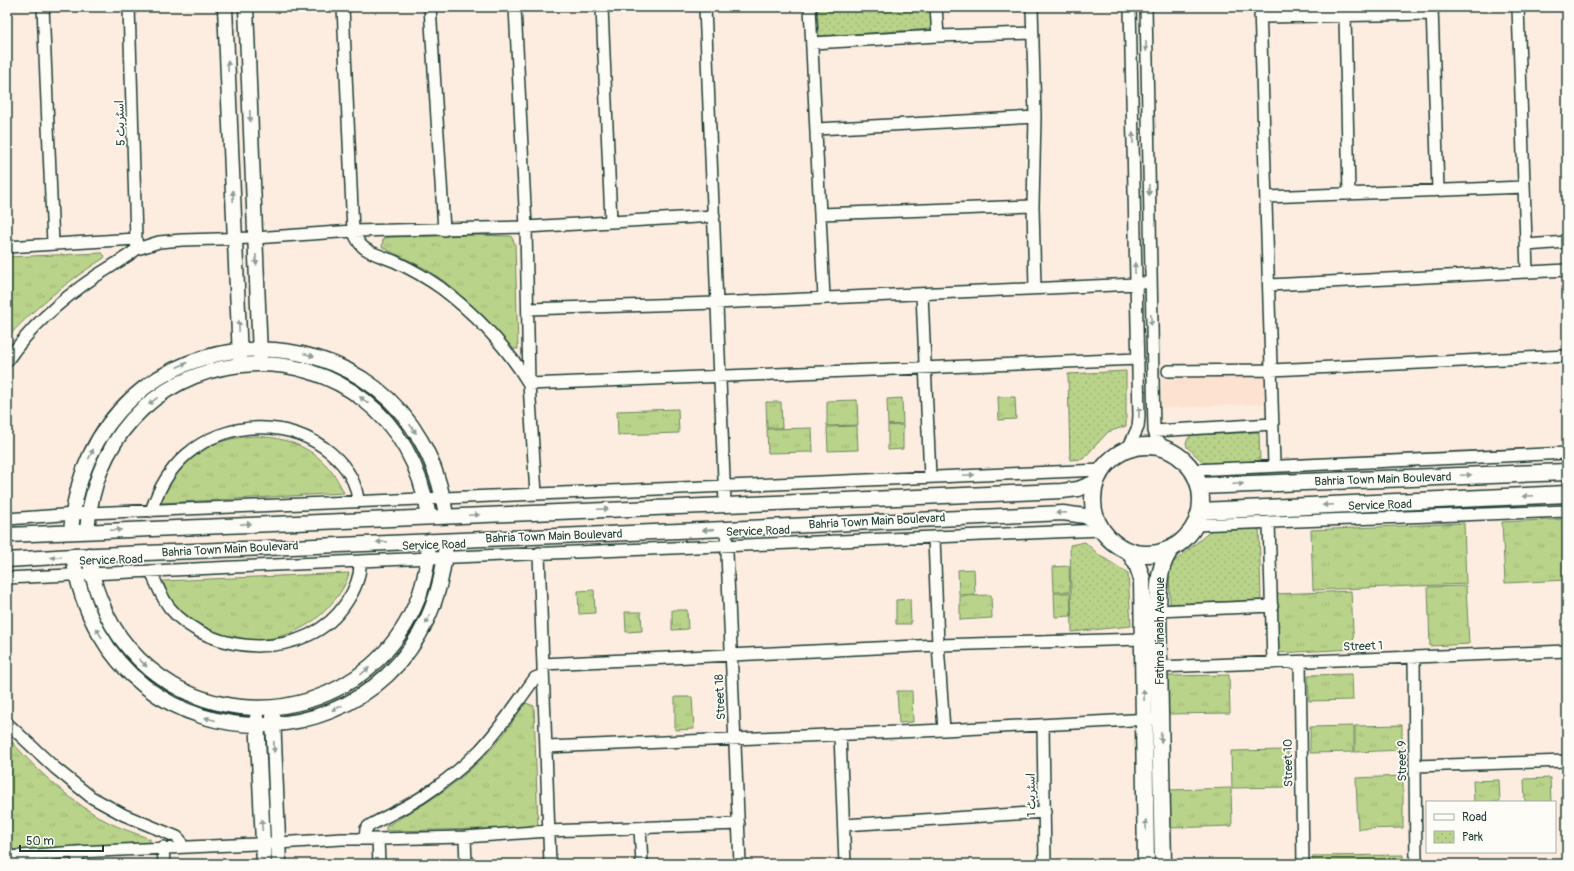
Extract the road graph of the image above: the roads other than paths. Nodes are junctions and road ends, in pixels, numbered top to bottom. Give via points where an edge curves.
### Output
1 (43, 7) edge
2 (129, 7) edge
3 (225, 7) edge
4 (246, 7) edge
5 (343, 7) edge
6 (430, 7) edge
7 (515, 7) edge
8 (602, 7) edge
9 (705, 7) edge
10 (810, 7) edge
11 (936, 7) edge
12 (1032, 7) edge
13 (1130, 7) edge
14 (1146, 7) edge
15 (1518, 7) edge
16 (1432, 11) edge
17 (1260, 12) edge
18 (1346, 16) junction
19 (1033, 33) junction
20 (938, 36) junction
21 (812, 43) junction
22 (1035, 117) junction
23 (816, 129) junction
24 (1524, 187) junction
25 (1438, 190) junction
26 (1349, 194) junction
27 (1266, 197) junction
28 (1033, 206) junction
29 (821, 214) junction
30 (714, 216) junction
31 (611, 222) junction
32 (526, 227) junction
33 (444, 230) junction
34 (354, 231) junction
35 (256, 238) junction
36 (235, 239) junction
37 (1567, 242) edge
38 (53, 244) junction
39 (137, 244) junction
40 (1526, 244) junction
41 (7, 247) edge
42 (1567, 251) edge
43 (1567, 270) edge
44 (1528, 272) junction
45 (1150, 282) junction
46 (1136, 284) junction
47 (1269, 285) junction
48 (1035, 288) junction
49 (922, 294) junction
50 (824, 298) junction
51 (716, 303) junction
52 (528, 309) junction
53 (260, 348) junction
54 (240, 349) junction
55 (1567, 356) edge
56 (1138, 359) junction
57 (7, 361) edge
58 (240, 364) junction
59 (261, 364) junction
60 (925, 368) junction
61 (1271, 370) junction
62 (1168, 371) dead end
63 (720, 376) junction
64 (529, 384) junction
65 (1273, 424) junction
66 (1154, 430) junction
67 (1164, 448) junction
68 (1128, 449) junction
69 (1567, 453) edge
70 (1274, 466) junction
71 (1192, 470) junction
72 (1567, 472) edge
73 (1099, 476) junction
74 (930, 477) junction
75 (1199, 486) junction
76 (724, 487) junction
77 (536, 494) junction
78 (1567, 494) edge
79 (444, 498) junction
80 (426, 499) junction
81 (358, 502) junction
82 (725, 504) junction
83 (151, 511) junction
84 (1567, 511) edge
85 (72, 514) junction
86 (89, 514) junction
87 (446, 516) junction
88 (429, 517) junction
89 (1197, 518) junction
90 (7, 519) edge
91 (1269, 522) junction
92 (1100, 526) junction
93 (726, 529) junction
94 (88, 531) junction
95 (71, 532) junction
96 (7, 535) edge
97 (934, 537) junction
98 (429, 541) junction
99 (446, 541) junction
100 (726, 545) junction
101 (1172, 548) junction
102 (1128, 550) junction
103 (539, 553) junction
104 (89, 555) junction
105 (73, 556) junction
106 (428, 558) junction
107 (445, 558) junction
108 (7, 560) edge
109 (360, 561) junction
110 (151, 572) junction
111 (76, 574) junction
112 (92, 574) junction
113 (7, 578) edge
114 (1272, 606) junction
115 (1158, 611) junction
116 (1142, 639) junction
117 (938, 645) junction
118 (1567, 651) edge
119 (731, 656) junction
120 (1414, 657) junction
121 (1300, 662) junction
122 (1273, 663) junction
123 (1159, 667) junction
124 (543, 670) junction
125 (272, 708) junction
126 (257, 709) junction
127 (1160, 718) junction
128 (1144, 720) junction
129 (7, 723) edge
130 (273, 725) junction
131 (1043, 725) junction
132 (258, 726) junction
133 (944, 730) junction
134 (840, 734) junction
135 (735, 739) junction
136 (547, 747) junction
137 (1567, 761) edge
138 (1415, 766) junction
139 (1045, 812) junction
140 (739, 824) junction
141 (844, 825) junction
142 (640, 828) junction
143 (548, 831) junction
144 (465, 837) junction
145 (365, 839) junction
146 (378, 839) junction
147 (278, 843) junction
148 (263, 844) junction
149 (182, 846) junction
150 (163, 847) junction
151 (77, 852) junction
152 (7, 857) edge
153 (78, 864) edge
154 (164, 864) edge
155 (264, 864) edge
156 (279, 864) edge
157 (379, 864) edge
158 (466, 864) edge
159 (550, 864) edge
160 (642, 864) edge
161 (740, 864) edge
162 (845, 864) edge
163 (1046, 864) edge
164 (1146, 864) edge
165 (1163, 864) edge
166 (1303, 864) edge
167 (1416, 864) edge

1 - 38 street
2 - 39 street, اسٹریٹ 5
36 -> 3 street
4 -> 35 street
5 - 34 street
6 - 33 street
7 - 32 street
8 - 31 street
9 - 30 street
10 - 21 street
11 - 20 street
12 - 19 street
46 -> 13 street
14 -> 45 street
15 - 24 street
16 - 18 street
16 - 25 street
17 - 18 street
17 - 27 street
18 - 26 street
19 - 20 street
19 - 22 street
20 - 21 street
21 - 23 street
22 - 23 street
22 - 28 street
23 - 29 street
24 - 25 street
24 - 40 street
25 - 26 street
26 - 27 street
27 - 47 street
28 - 29 street
28 - 48 street
29 - 50 street
30 - 31 street
30 - 51 street
31 - 32 street
32 - 33 street
32 - 52 street
33 - 34 street
34 - 35 street
34 - 64 street via 363,248 423,276 457,301 493,336 519,367
35 - 36 street
35 -> 53 street
36 - 39 street
54 -> 36 street
37 - 40 street
37 - 42 street
38 - 39 street
38 - 41 street
39 - 57 street via 43,318
40 - 44 street
43 - 44 street
44 - 47 street
45 - 46 street
45 -> 66 street
46 - 48 street
46 - 56 street
47 - 61 street
48 - 49 street
49 - 50 street
49 - 60 street
50 - 51 street
51 - 52 street
51 - 63 street
52 - 64 street
53 - 54 street
53 - 59 street
53 -> 79 street via 292,351 323,360 352,373 379,392 402,414 421,440
54 - 58 street
85 -> 54 street via 89,457 104,431 128,403 156,379 182,365 210,355
55 - 61 street
56 - 60 street
68 -> 56 street via 1138,427
58 - 59 street
58 -> 86 street via 214,369 189,378 154,399 134,417 117,438 104,462 94,487
80 -> 59 street via 418,472 403,444 385,419 362,398 321,376 292,367
60 - 63 street
60 - 74 street
61 - 62 street
61 - 65 street
63 - 64 street
63 - 76 street
64 - 77 street
65 - 66 street
65 - 70 street
66 - 67 street
67 - 68 main road via 1146,445
67 - 71 main road via 1180,457
68 - 73 main road via 1109,461
69 - 70 street
70 - 71 street
71 - 75 main road
75 -> 72 main road, Bahria Town Main Boulevard
74 -> 73 street
73 - 82 street, Bahria Town Main Boulevard via 1085,487 1062,490
73 - 92 main road via 1093,503
74 - 76 street
75 - 89 main road via 1201,498
76 - 77 street
76 - 82 street
77 - 79 street
78 -> 89 main road, Bahria Town Main Boulevard
79 - 80 street
79 - 87 street
80 - 81 street
80 - 88 street
81 - 83 street
81 - 83 street via 354,481 346,468 326,449 289,431 262,427 234,430 196,447 167,476
87 -> 82 street, Bahria Town Main Boulevard
83 - 86 street
84 - 91 street, Service Road
85 - 86 street
85 - 90 street
85 - 95 street
86 - 94 street
87 - 88 street, Bahria Town Main Boulevard
94 -> 88 street, Bahria Town Main Boulevard
89 - 91 street, Service Road
89 - 101 main road via 1188,534
91 - 114 street
92 -> 93 street, Bahria Town Main Boulevard via 1085,516 1063,512
92 - 97 street, Service Road
92 - 102 main road via 1110,538
93 -> 99 street, Bahria Town Main Boulevard
93 - 100 street, Street 18
94 - 95 street, Bahria Town Main Boulevard
95 - 96 street, Bahria Town Main Boulevard
97 - 100 street, Service Road
97 - 117 street
98 - 99 street, Bahria Town Main Boulevard
98 -> 104 street, Bahria Town Main Boulevard
98 - 106 street
99 - 107 street
100 - 103 street, Service Road
100 - 119 street, Street 18
101 - 102 main road via 1150,554
101 - 115 main road, Fatima Jinaah Avenue via 1162,562
102 - 116 main road, Fatima Jinaah Avenue via 1141,572
103 - 107 street, Service Road
103 - 124 street
104 - 105 street, Bahria Town Main Boulevard
104 - 112 street
105 -> 108 street, Bahria Town Main Boulevard
105 - 111 street
106 - 107 street, Service Road
106 - 109 street, Service Road
125 -> 106 street via 304,702 334,691 356,678 376,661 394,642 408,620 423,584
107 -> 130 street via 440,584 427,620 414,643 389,673 364,693 336,709 299,721
109 - 110 street, Service Road
109 - 110 street via 360,576 356,586 334,617 318,629 290,642 260,646 226,642 200,632 169,607
110 - 112 street, Service Road
111 - 112 street, Service Road
111 - 113 street, Service Road
132 -> 111 street via 229,723 195,714 163,699 140,682 102,640 86,608
112 -> 126 street via 100,600 112,624 127,646 156,674 179,689 204,699 230,706
114 - 115 street
114 - 122 street
115 - 123 main road, Fatima Jinaah Avenue
116 - 117 street
128 -> 116 main road, Fatima Jinaah Avenue
117 - 119 street
117 - 133 street
118 - 120 street, Street 1
119 - 124 street
119 - 135 street, Street 18
120 - 121 street, Street 1
120 - 138 street, Street 9
121 - 122 street, Street 1
121 - 166 street, Street 10
122 - 123 street, Street 1
123 - 127 main road, Fatima Jinaah Avenue
124 - 136 street
124 - 145 street via 503,723 468,762 421,798 369,826
125 - 126 street
125 - 130 street
126 - 132 street
127 - 128 street
127 -> 165 main road, Fatima Jinaah Avenue
128 - 131 street
164 -> 128 main road, Fatima Jinaah Avenue
129 - 149 street via 55,768 91,797 177,837
130 - 132 street
130 -> 147 street
131 - 133 street
131 - 139 street, اسٹریٹ 1
148 -> 132 street
133 - 134 street
134 - 135 street
134 - 141 street
135 - 136 street
135 - 140 street, Street 18
136 - 143 street
137 - 138 street
138 - 167 street, Street 9
139 - 141 street
139 - 163 street, اسٹریٹ 1
140 - 142 street
140 - 161 street, Street 18
141 - 162 street
142 - 143 street
142 - 160 street
143 - 144 street
143 - 159 street
144 - 146 street
144 - 158 street
145 - 146 street
145 - 147 street
146 - 157 street
147 - 148 street
147 - 156 street
148 - 149 street
148 - 155 street
149 - 150 street
150 - 151 street
150 - 154 street
151 - 152 street
151 - 153 street

